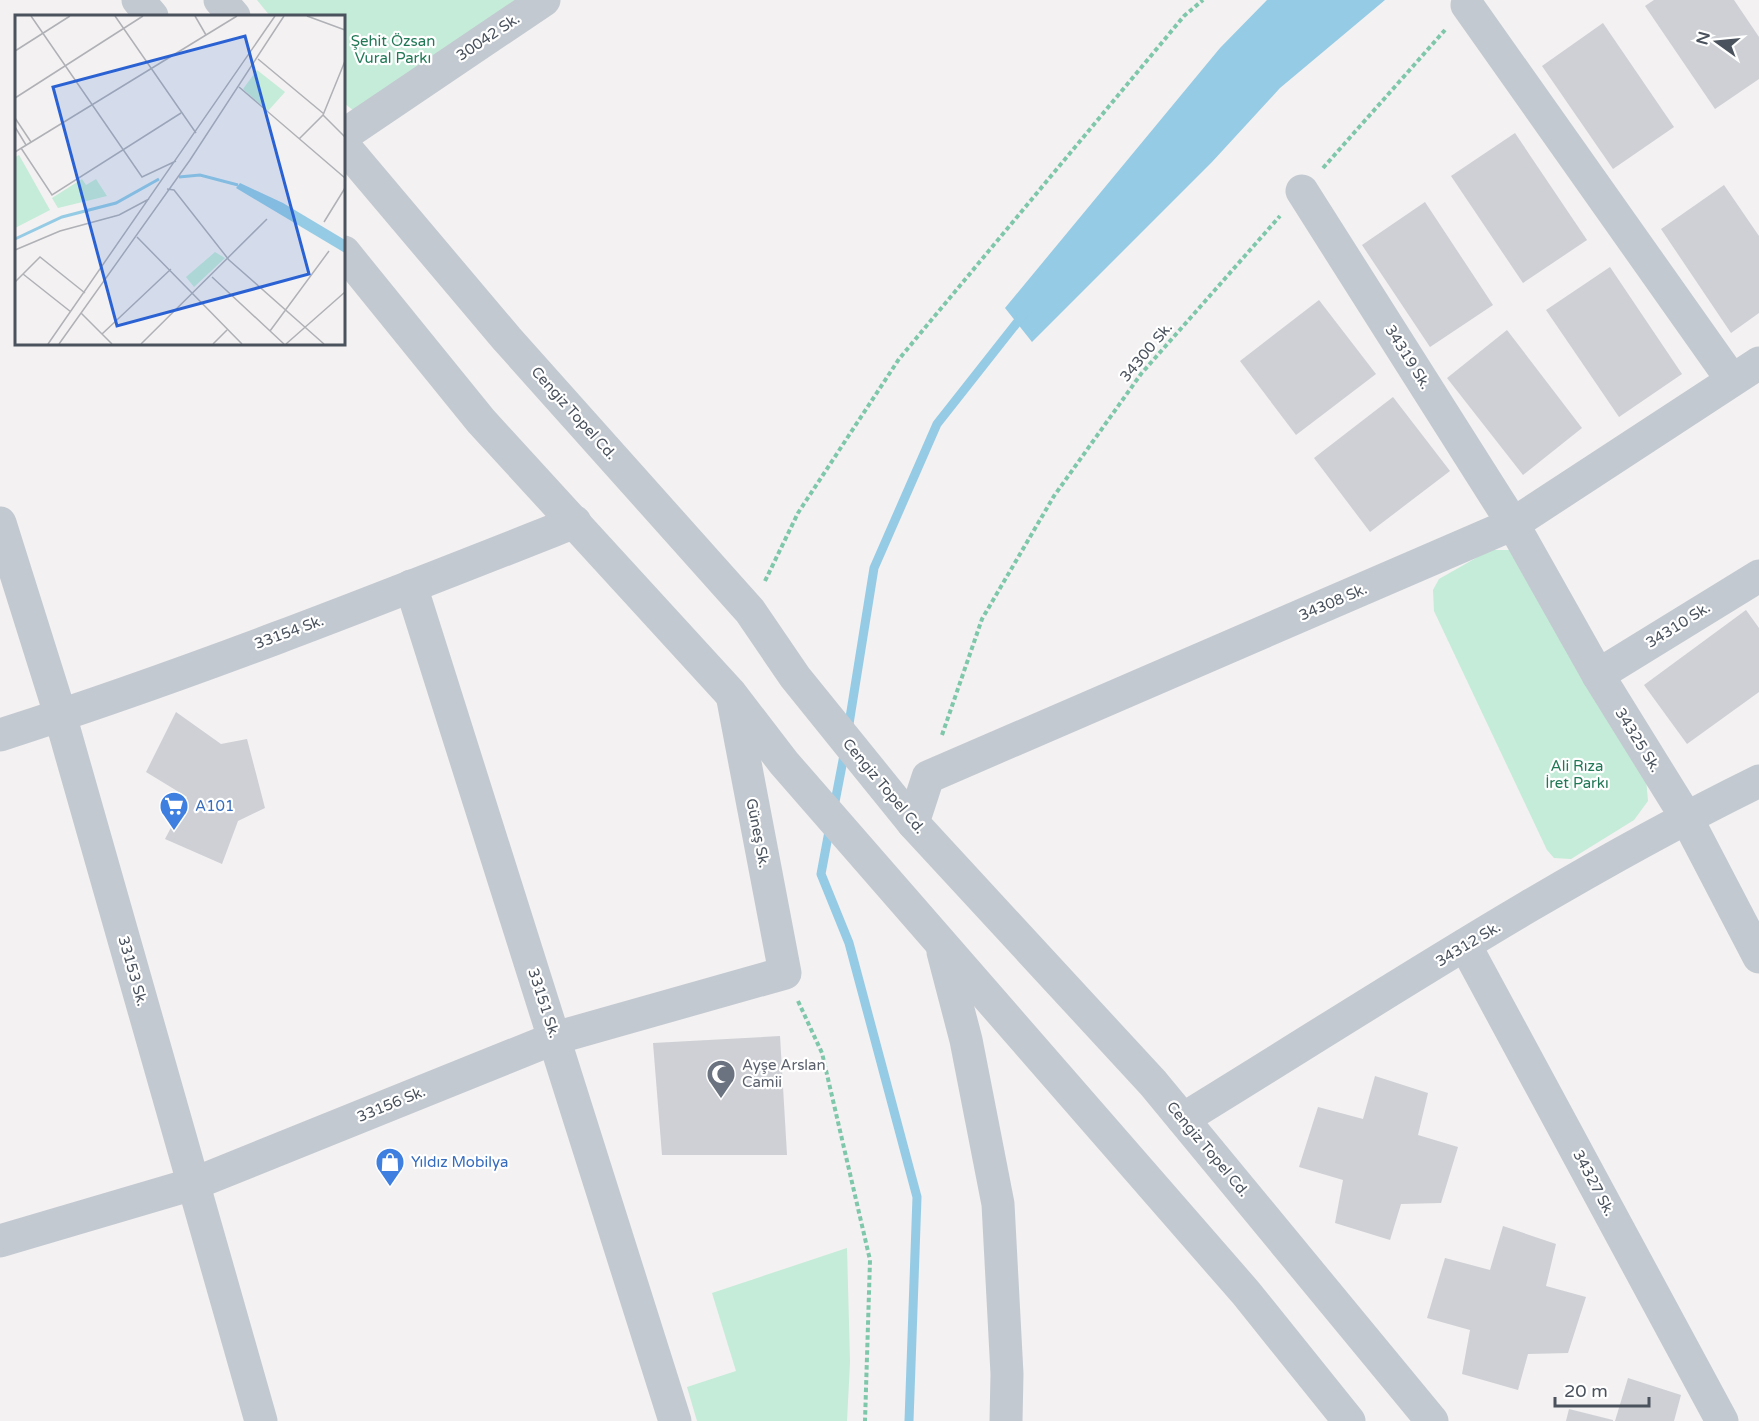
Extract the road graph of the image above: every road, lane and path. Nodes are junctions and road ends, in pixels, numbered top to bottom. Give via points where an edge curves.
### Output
1 (138, 0) edge
2 (220, 0) edge
3 (544, 0) edge
4 (1203, 0) edge
5 (1467, 5) joint
6 (151, 15) edge
7 (233, 15) edge
8 (345, 134) edge
9 (345, 147) edge
10 (1302, 191) junction
11 (345, 253) edge
12 (1746, 372) edge
13 (575, 522) junction
14 (0, 523) edge
15 (1513, 524) junction
16 (1759, 576) edge
17 (411, 586) junction
18 (750, 611) junction
19 (1598, 675) junction
20 (731, 694) junction
21 (60, 716) junction
22 (0, 735) edge
23 (928, 777) junction
24 (1759, 782) edge
25 (1686, 817) junction
26 (913, 823) junction
27 (942, 945) junction
28 (1466, 945) junction
29 (1759, 957) edge
30 (785, 973) junction
31 (555, 1038) junction
32 (1183, 1119) junction
33 (193, 1184) junction
34 (0, 1241) edge
35 (261, 1421) edge
36 (675, 1421) edge
37 (865, 1421) edge
38 (1006, 1421) edge
39 (1349, 1421) edge
40 (1432, 1421) edge
41 (1722, 1421) edge

1 - 6 street
2 - 7 street
3 - 8 street, 30042 Sk.
4 - 18 path via 1184,16 899,359 798,513
5 - 10 path, 34300 Sk.
5 - 12 street
9 - 18 street, Cengiz Topel Cd. via 507,339
10 - 15 street, 34319 Sk.
10 - 23 path, 34300 Sk. via 1141,374 1054,496 982,619
11 - 13 street via 481,421
12 - 15 street, 34308 Sk.
13 - 17 street, 33154 Sk.
13 - 20 street
14 - 21 street, 33153 Sk.
15 - 19 street, 34325 Sk.
15 - 23 street, 34308 Sk.
16 - 19 street, 34310 Sk.
17 - 21 street, 33154 Sk.
17 - 31 street, 33151 Sk.
18 - 26 street, Cengiz Topel Cd. via 795,677
19 - 25 street, 34325 Sk.
20 - 27 street via 784,763
20 - 30 street, Güneş Sk.
21 - 22 street, 33154 Sk.
21 - 33 street, 33153 Sk.
23 - 26 street
24 - 25 street, 34312 Sk.
25 - 28 street, 34312 Sk.
25 - 29 street, 34325 Sk.
26 - 32 street, Cengiz Topel Cd.
27 - 38 street via 966,1040 998,1204
27 - 39 street via 1246,1293
28 - 32 street, 34312 Sk.
28 - 41 street, 34327 Sk.
30 - 31 street, 33156 Sk.
30 - 37 path via 822,1053 870,1260
31 - 33 street, 33156 Sk.
31 - 36 street, 33151 Sk.
32 - 40 street, Cengiz Topel Cd.
33 - 34 street, 33156 Sk.
33 - 35 street, 33153 Sk.

